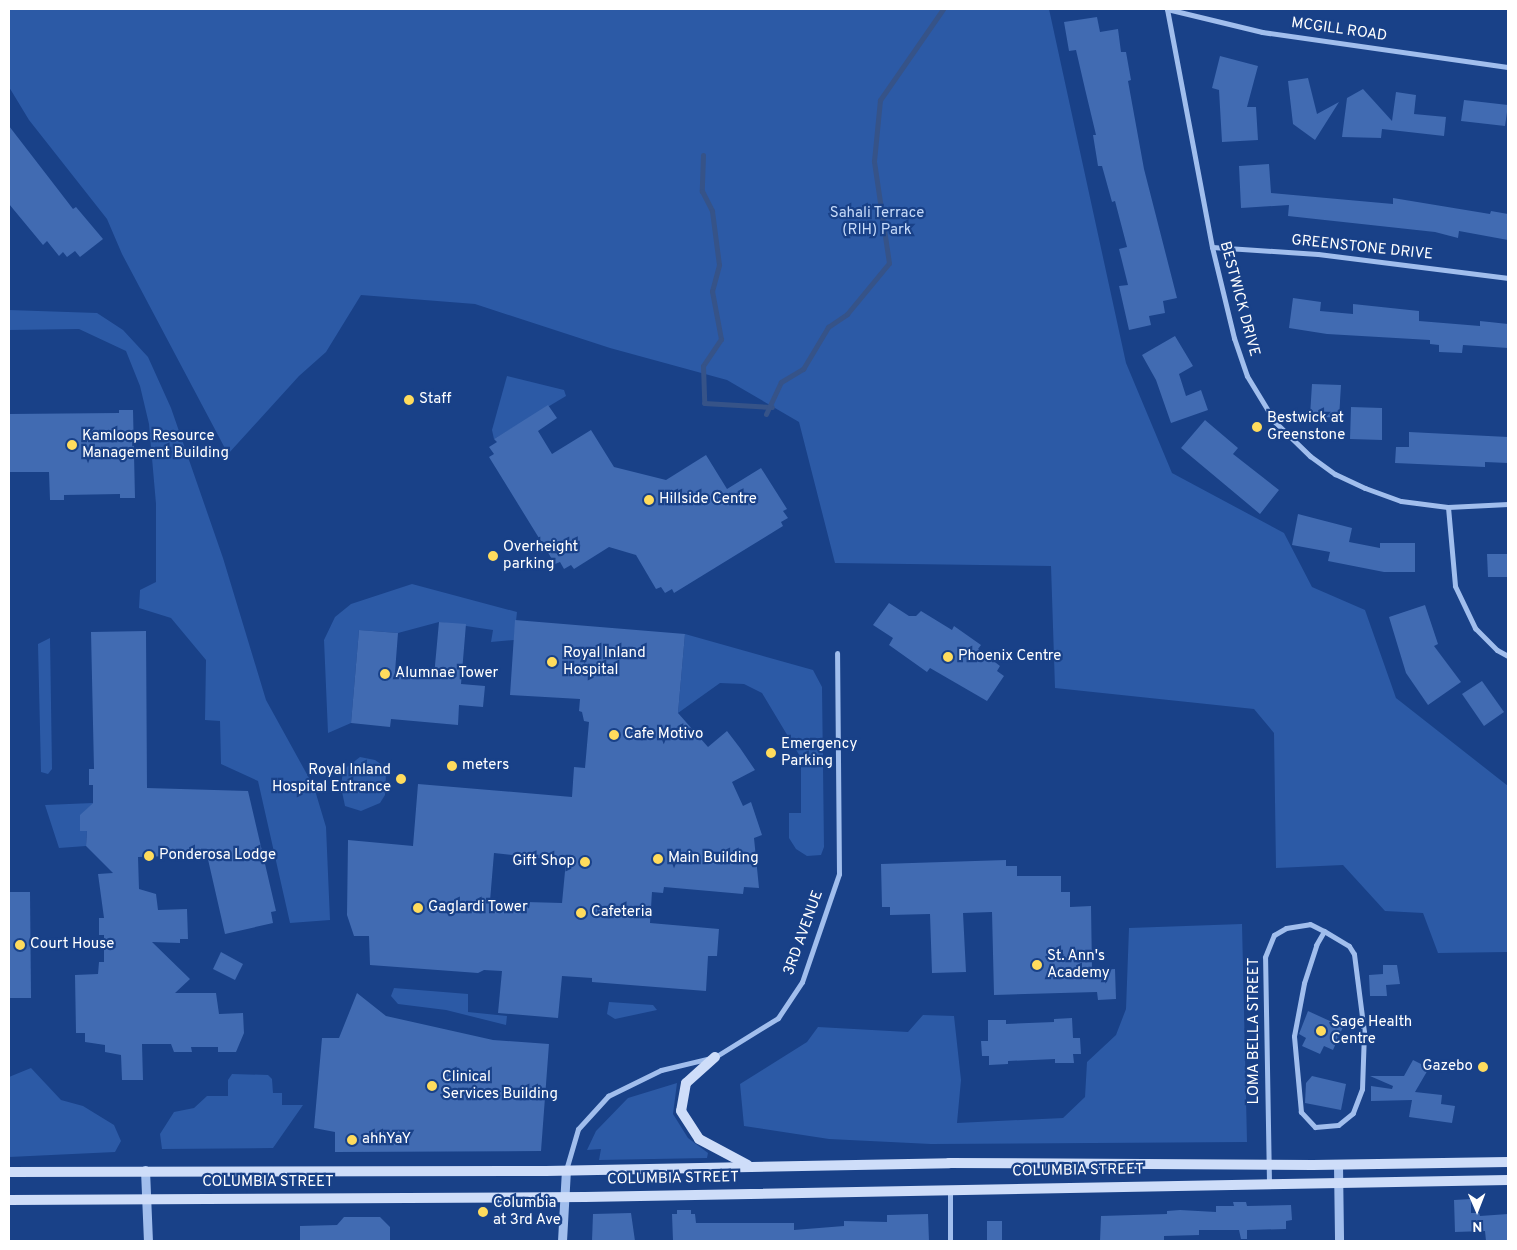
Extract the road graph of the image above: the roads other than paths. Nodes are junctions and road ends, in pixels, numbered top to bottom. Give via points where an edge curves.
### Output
1 (1167, 9) edge
2 (1508, 67) edge
3 (1212, 247) junction
4 (1508, 278) edge
5 (1508, 504) edge
6 (1448, 506) junction
7 (837, 653) dead end
8 (1508, 656) edge
9 (1324, 931) junction
10 (715, 1057) junction
11 (1508, 1162) edge
12 (1269, 1165) junction
13 (1338, 1165) junction
14 (751, 1167) junction
15 (145, 1170) junction
16 (566, 1170) junction
17 (9, 1172) edge
18 (1508, 1180) edge
19 (1338, 1181) junction
20 (1270, 1182) junction
21 (950, 1188) junction
22 (563, 1197) junction
23 (147, 1198) junction
24 (9, 1200) edge
25 (148, 1241) edge
26 (562, 1241) edge
27 (950, 1241) edge
28 (1339, 1241) edge

1 - 2 street, MCGILL ROAD via 1262,32
1 - 3 street, BESTWICK DRIVE
3 - 4 street, GREENSTONE DRIVE via 1318,254
3 - 6 street, BESTWICK DRIVE via 1234,338 1247,376 1289,438 1334,474 1365,488 1401,501
5 - 6 street, BESTWICK DRIVE
6 - 8 street via 1456,586 1475,628 1497,650
7 - 10 street, 3RD AVENUE via 839,874 818,944 797,990 778,1018
9 - 9 street, LOMA BELLA STREET via 1349,946 1354,954 1364,1032 1363,1084 1356,1108 1342,1123 1323,1128 1308,1124 1301,1112 1294,1036 1304,983
9 - 12 street, LOMA BELLA STREET via 1310,924 1286,928 1274,935 1265,957
10 - 14 main road via 686,1084 681,1111 699,1139
10 - 16 street, 3RD AVENUE via 661,1070 608,1096 578,1129
11 - 13 main road, COLUMBIA STREET
12 - 13 main road, COLUMBIA STREET
12 - 14 main road, COLUMBIA STREET via 985,1163
12 - 20 street, LOMA BELLA STREET
13 - 19 street
14 - 16 main road, COLUMBIA STREET
15 - 16 main road, COLUMBIA STREET
15 - 17 main road, COLUMBIA STREET
15 - 23 street
16 - 22 street, 3RD AVENUE
18 - 19 main road, COLUMBIA STREET
19 - 20 main road, COLUMBIA STREET
19 - 28 street
20 - 21 main road, COLUMBIA STREET
21 - 22 main road, COLUMBIA STREET
21 - 27 street
22 - 23 main road, COLUMBIA STREET
22 - 26 street, 3RD AVENUE
23 - 24 main road, COLUMBIA STREET
23 - 25 street

